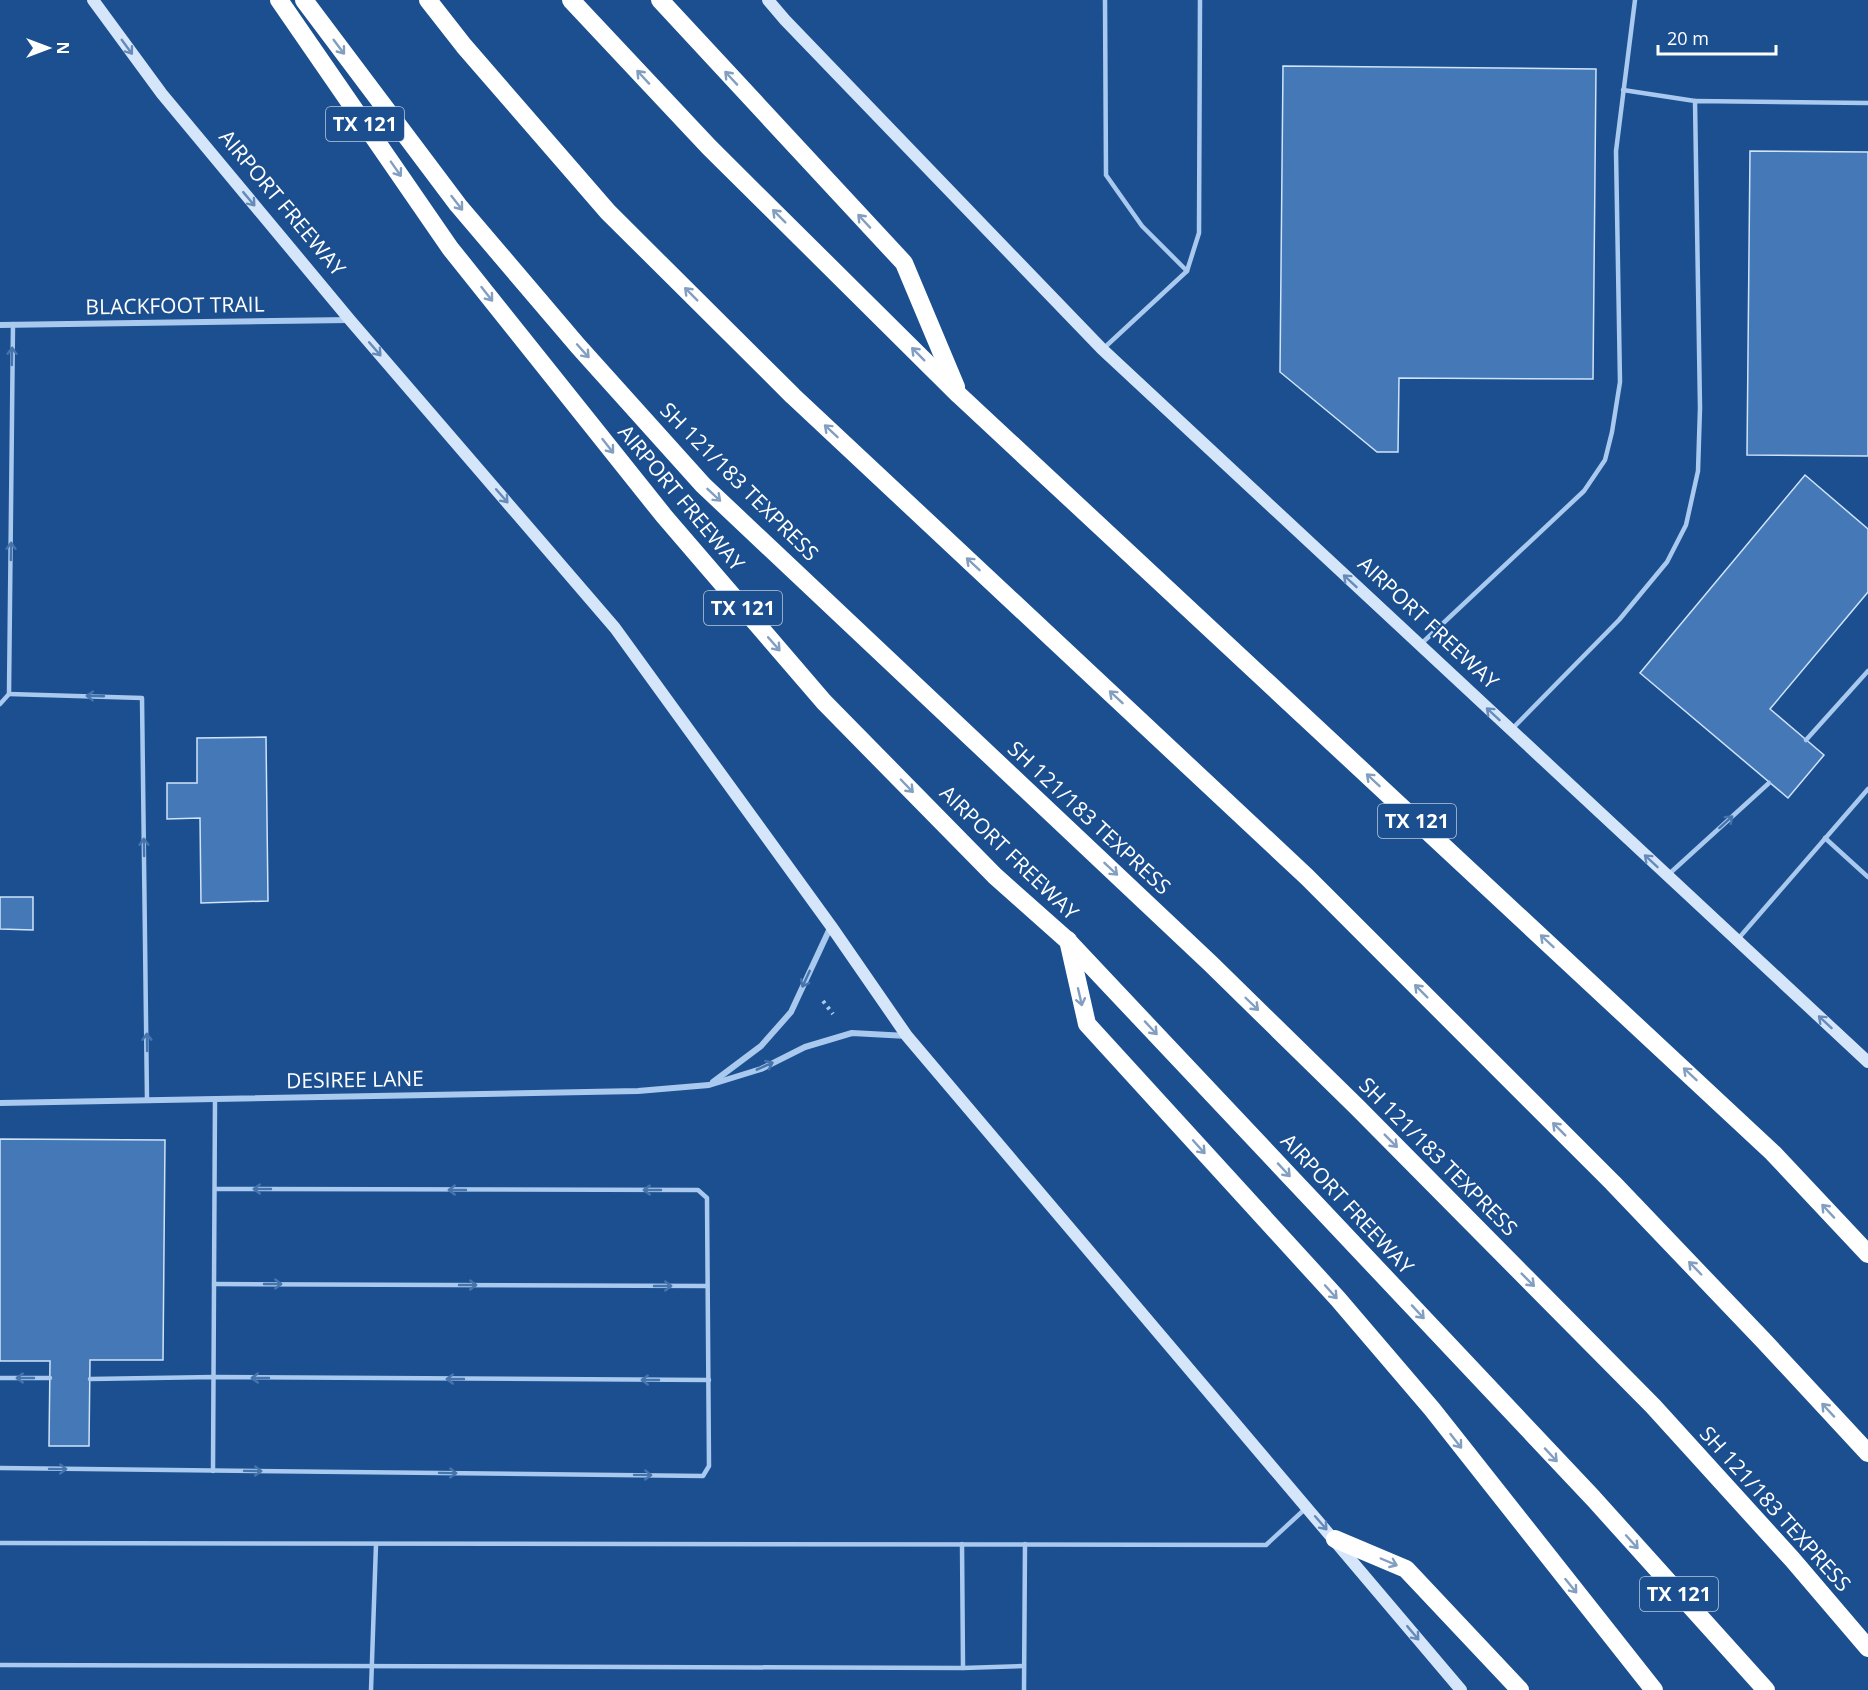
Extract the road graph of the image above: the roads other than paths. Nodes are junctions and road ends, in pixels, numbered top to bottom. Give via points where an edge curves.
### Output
1 (93, 0) edge
2 (279, 0) edge
3 (304, 0) edge
4 (428, 0) edge
5 (571, 0) edge
6 (660, 0) edge
7 (768, 0) edge
8 (1105, 0) edge
9 (1200, 0) edge
10 (1635, 0) edge
11 (1623, 90) junction
12 (1695, 101) junction
13 (1868, 103) edge
14 (1187, 271) junction
15 (350, 320) junction
16 (13, 324) junction
17 (0, 325) edge
18 (1102, 349) junction
19 (959, 395) junction
20 (1419, 646) junction
21 (1868, 671) edge
22 (9, 694) junction
23 (0, 704) edge
24 (1510, 730) junction
25 (1806, 740) dead end
26 (1769, 783) dead end
27 (1868, 789) edge
28 (1825, 838) junction
29 (1667, 875) junction
30 (1868, 877) edge
31 (831, 926) junction
32 (1068, 940) junction
33 (1737, 940) junction
34 (907, 1036) junction
35 (1868, 1062) edge
36 (709, 1084) junction
37 (215, 1099) junction
38 (147, 1100) junction
39 (0, 1103) edge
40 (215, 1189) junction
41 (1868, 1254) edge
42 (214, 1284) junction
43 (707, 1286) junction
44 (214, 1377) junction
45 (0, 1378) edge
46 (50, 1378) dead end
47 (90, 1379) dead end
48 (709, 1380) junction
49 (1868, 1453) edge
50 (0, 1468) edge
51 (213, 1471) junction
52 (1307, 1507) junction
53 (1335, 1539) junction
54 (0, 1543) edge
55 (376, 1544) junction
56 (962, 1544) junction
57 (1025, 1544) junction
58 (1868, 1648) edge
59 (0, 1665) edge
60 (372, 1666) junction
61 (1024, 1666) junction
62 (963, 1668) junction
63 (371, 1690) edge
64 (1024, 1690) edge
65 (1461, 1690) edge
66 (1520, 1690) edge
67 (1654, 1690) edge
68 (1766, 1690) edge

1 -> 15 main road, AIRPORT FREEWAY via 162,94
2 -> 32 highway, AIRPORT FREEWAY / TX 121 via 450,248 664,516 824,702 995,876
3 -> 58 highway, SH 121/183 TEXPRESS via 458,205 703,485 1211,964 1357,1107 1653,1406
49 -> 4 highway via 1613,1183 1307,877 794,396 608,212
19 -> 5 highway, TX 121 via 709,147
19 -> 6 highway via 904,263
7 - 18 main road, AIRPORT FREEWAY
8 - 14 lane via 1106,175 1142,226
9 - 14 lane via 1199,233
10 - 11 lane
11 - 12 lane
11 - 20 lane via 1616,151 1620,382 1605,460 1584,491
12 - 13 lane
12 - 24 lane via 1700,408 1698,471 1686,525 1668,562 1619,620
14 - 18 lane
15 - 16 street, BLACKFOOT TRAIL
15 -> 31 main road, AIRPORT FREEWAY via 615,628
16 - 17 street, BLACKFOOT TRAIL
22 -> 16 lane
20 -> 18 main road, AIRPORT FREEWAY
41 -> 19 highway, TX 121 via 1723,1105
24 -> 20 main road, AIRPORT FREEWAY
21 - 25 lane
22 - 23 lane
38 -> 22 lane via 142,698
29 -> 24 main road, AIRPORT FREEWAY
29 -> 26 lane
27 - 28 lane
28 - 30 lane
28 - 33 lane
29 - 33 main road, AIRPORT FREEWAY
31 - 34 main road, AIRPORT FREEWAY
31 -> 36 street via 791,1012 761,1046
32 -> 67 highway via 1087,1024 1338,1299
32 -> 68 highway, AIRPORT FREEWAY / TX 121 via 1593,1498
35 -> 33 main road, AIRPORT FREEWAY
36 -> 34 street, DESIREE LANE via 761,1069 805,1047 852,1034
34 - 52 main road, AIRPORT FREEWAY
36 - 37 street, DESIREE LANE via 638,1091
37 - 38 street, DESIREE LANE
37 - 40 lane
38 - 39 street, DESIREE LANE
40 - 42 lane
43 -> 40 lane via 707,1198 698,1191
42 -> 43 lane
42 - 44 lane
43 - 48 lane
44 - 47 lane
48 -> 44 lane
44 - 51 lane
46 -> 45 lane
51 -> 48 lane via 703,1476 709,1466
50 -> 51 lane
52 -> 53 main road, AIRPORT FREEWAY
52 - 57 lane via 1266,1545
53 -> 65 main road, AIRPORT FREEWAY
53 -> 66 highway via 1406,1569
54 - 55 lane
55 - 56 lane
55 - 60 lane
56 - 57 lane
56 - 62 lane
57 - 61 lane
59 - 60 lane
60 - 62 lane
60 - 63 lane
61 - 62 lane
61 - 64 lane

